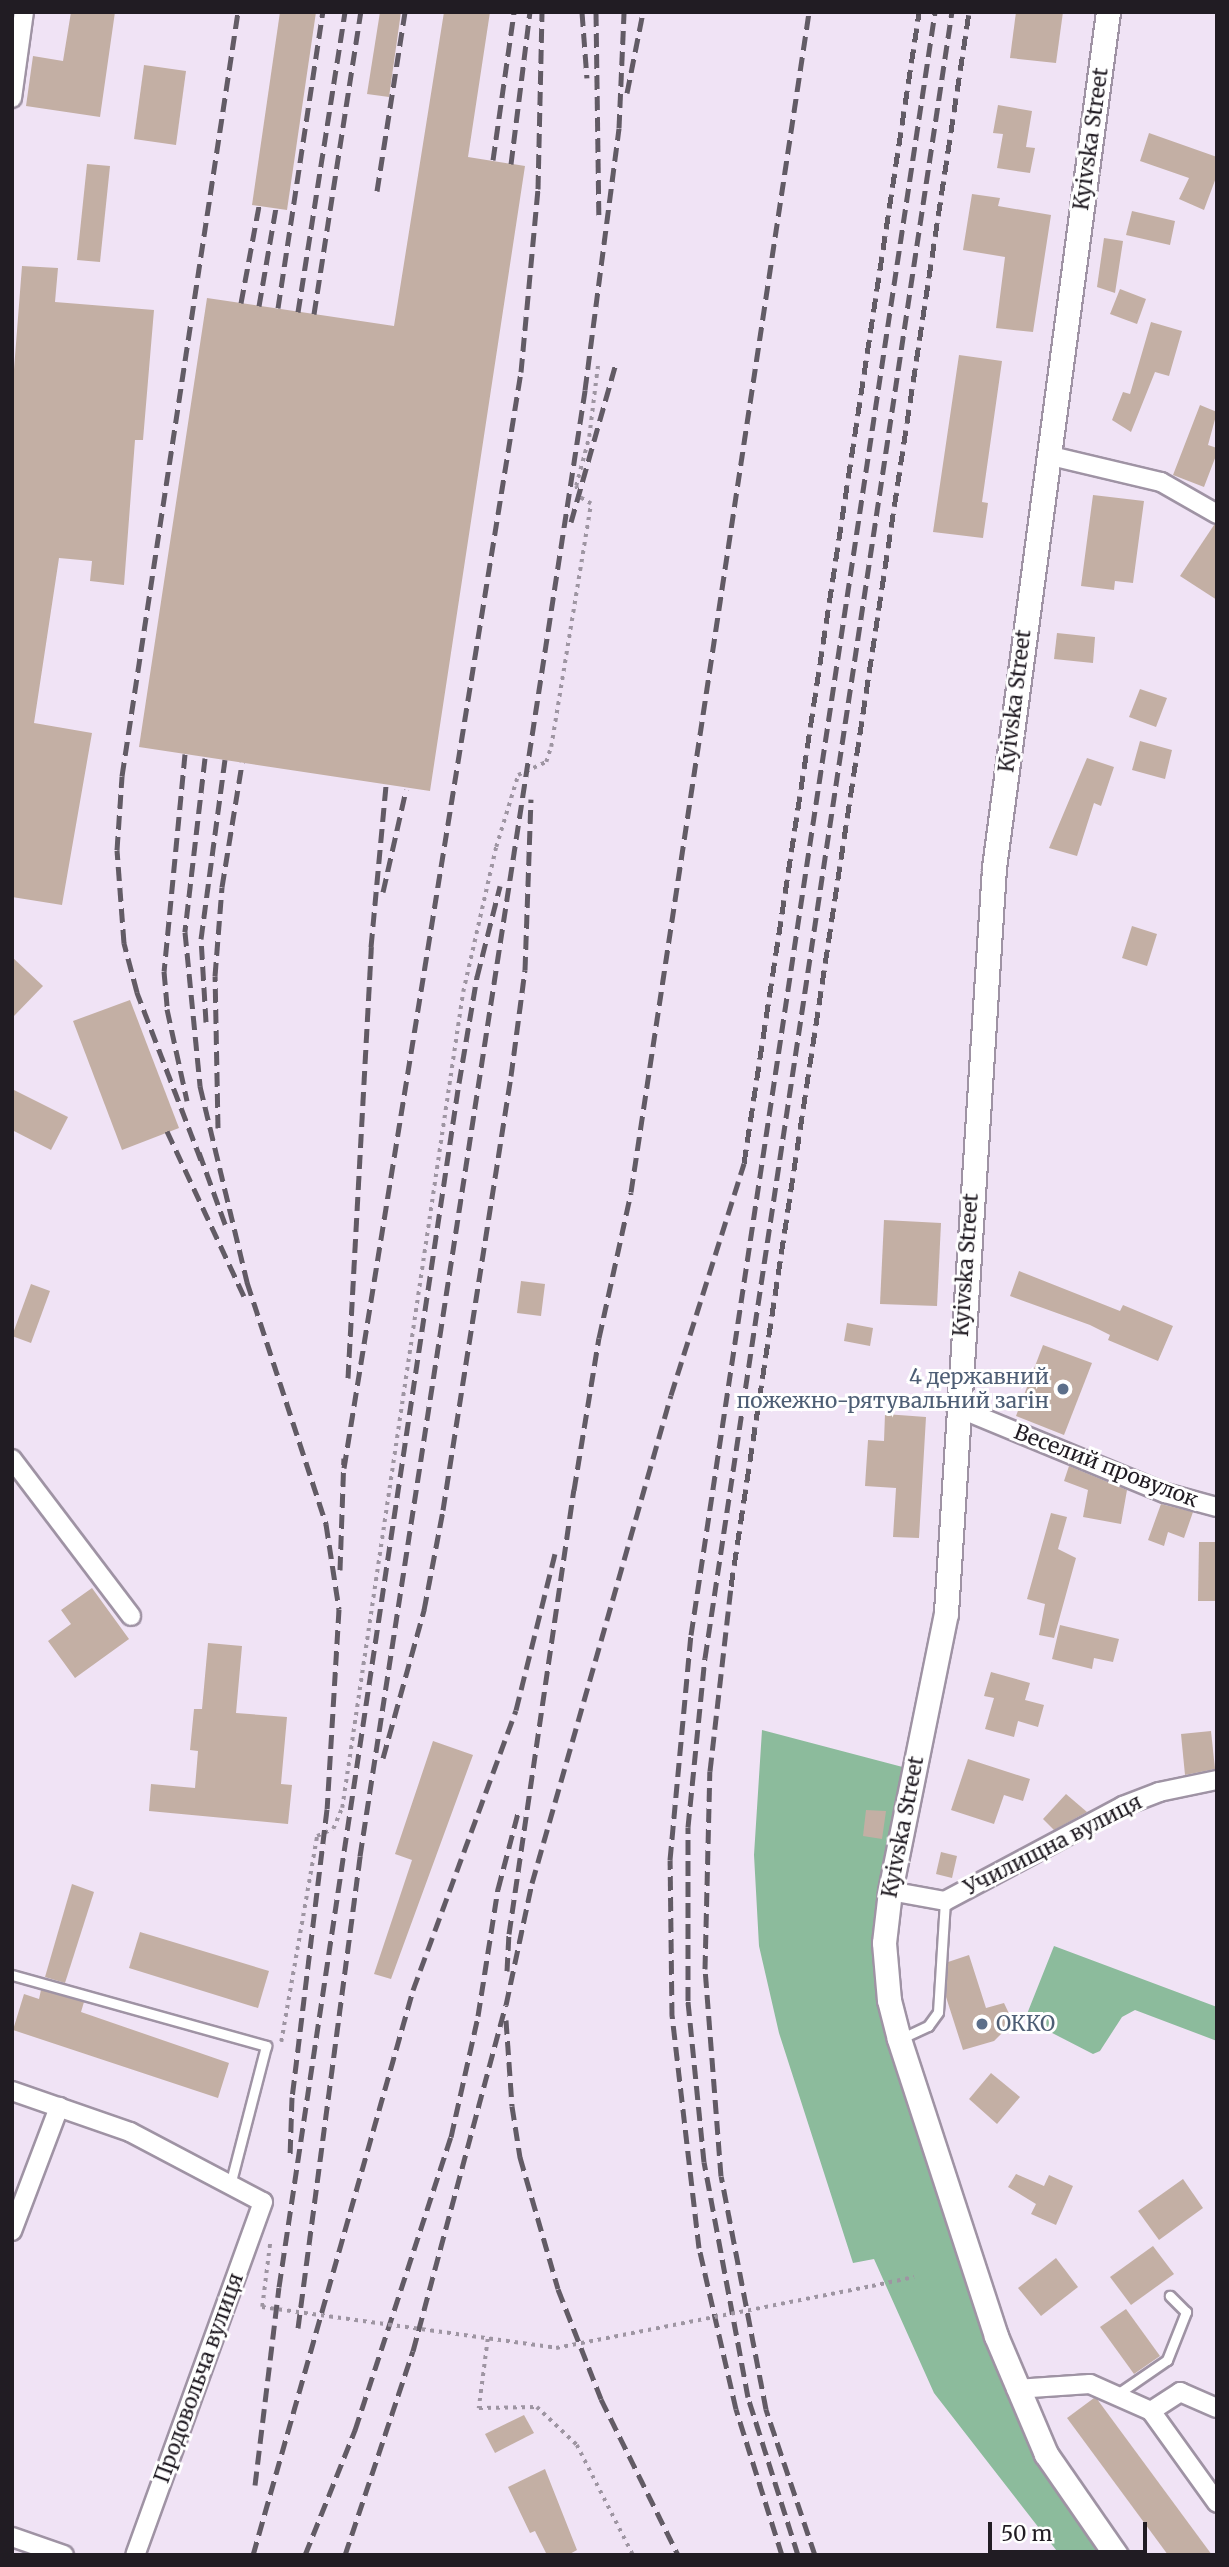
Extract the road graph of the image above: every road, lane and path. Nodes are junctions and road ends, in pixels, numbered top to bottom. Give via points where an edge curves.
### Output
1 (24, 12) edge
2 (1108, 12) edge
3 (12, 98) edge
4 (598, 364) dead end
5 (1047, 455) junction
6 (1217, 514) edge
7 (956, 1407) junction
8 (12, 1459) edge
9 (1217, 1507) edge
10 (131, 1616) dead end
11 (1217, 1780) edge
12 (890, 1891) junction
13 (945, 1901) junction
14 (12, 1975) edge
15 (899, 2039) junction
16 (281, 2048) dead end
17 (12, 2091) edge
18 (59, 2107) junction
19 (231, 2181) junction
20 (12, 2231) edge
21 (271, 2234) dead end
22 (915, 2277) dead end
23 (1170, 2296) dead end
24 (488, 2339) junction
25 (1016, 2389) junction
26 (1116, 2395) junction
27 (1217, 2408) edge
28 (1151, 2411) junction
29 (1217, 2503) edge
30 (12, 2537) edge
31 (64, 2555) edge
32 (135, 2555) edge
33 (633, 2555) edge
34 (1116, 2555) edge

1 - 3 street
2 - 5 street, Kyivska Street
4 - 16 path via 589,437 576,486 579,497 590,504 551,747 546,762 518,775 496,847 463,992 342,1808 333,1829 317,1836
5 - 6 street via 1161,482
5 - 7 street, Kyivska Street via 994,868
7 - 9 street, Веселий провулок via 1165,1493
7 - 12 street, Kyivska Street via 944,1624
8 - 10 street
11 - 13 street, Училищна вулиця via 1159,1792 1123,1806
12 - 13 street, Училищна вулиця
12 - 15 street, Kyivska Street via 885,1962
13 - 15 lane via 938,2012 928,2026
14 - 19 lane via 266,2046
15 - 25 street, Kyivska Street
17 - 18 street
18 - 19 street via 130,2132
18 - 20 street
19 - 32 street, Продовольча вулиця via 263,2202
21 - 24 path, bridge via 262,2307
22 - 24 path, bridge via 556,2348
23 - 26 lane via 1186,2312 1167,2360
24 - 33 path via 479,2407 537,2407 577,2445
25 - 26 street via 1090,2384
25 - 34 street, Kyivska Street via 1046,2454
26 - 28 street
27 - 28 street via 1180,2392
28 - 29 street
30 - 31 street

